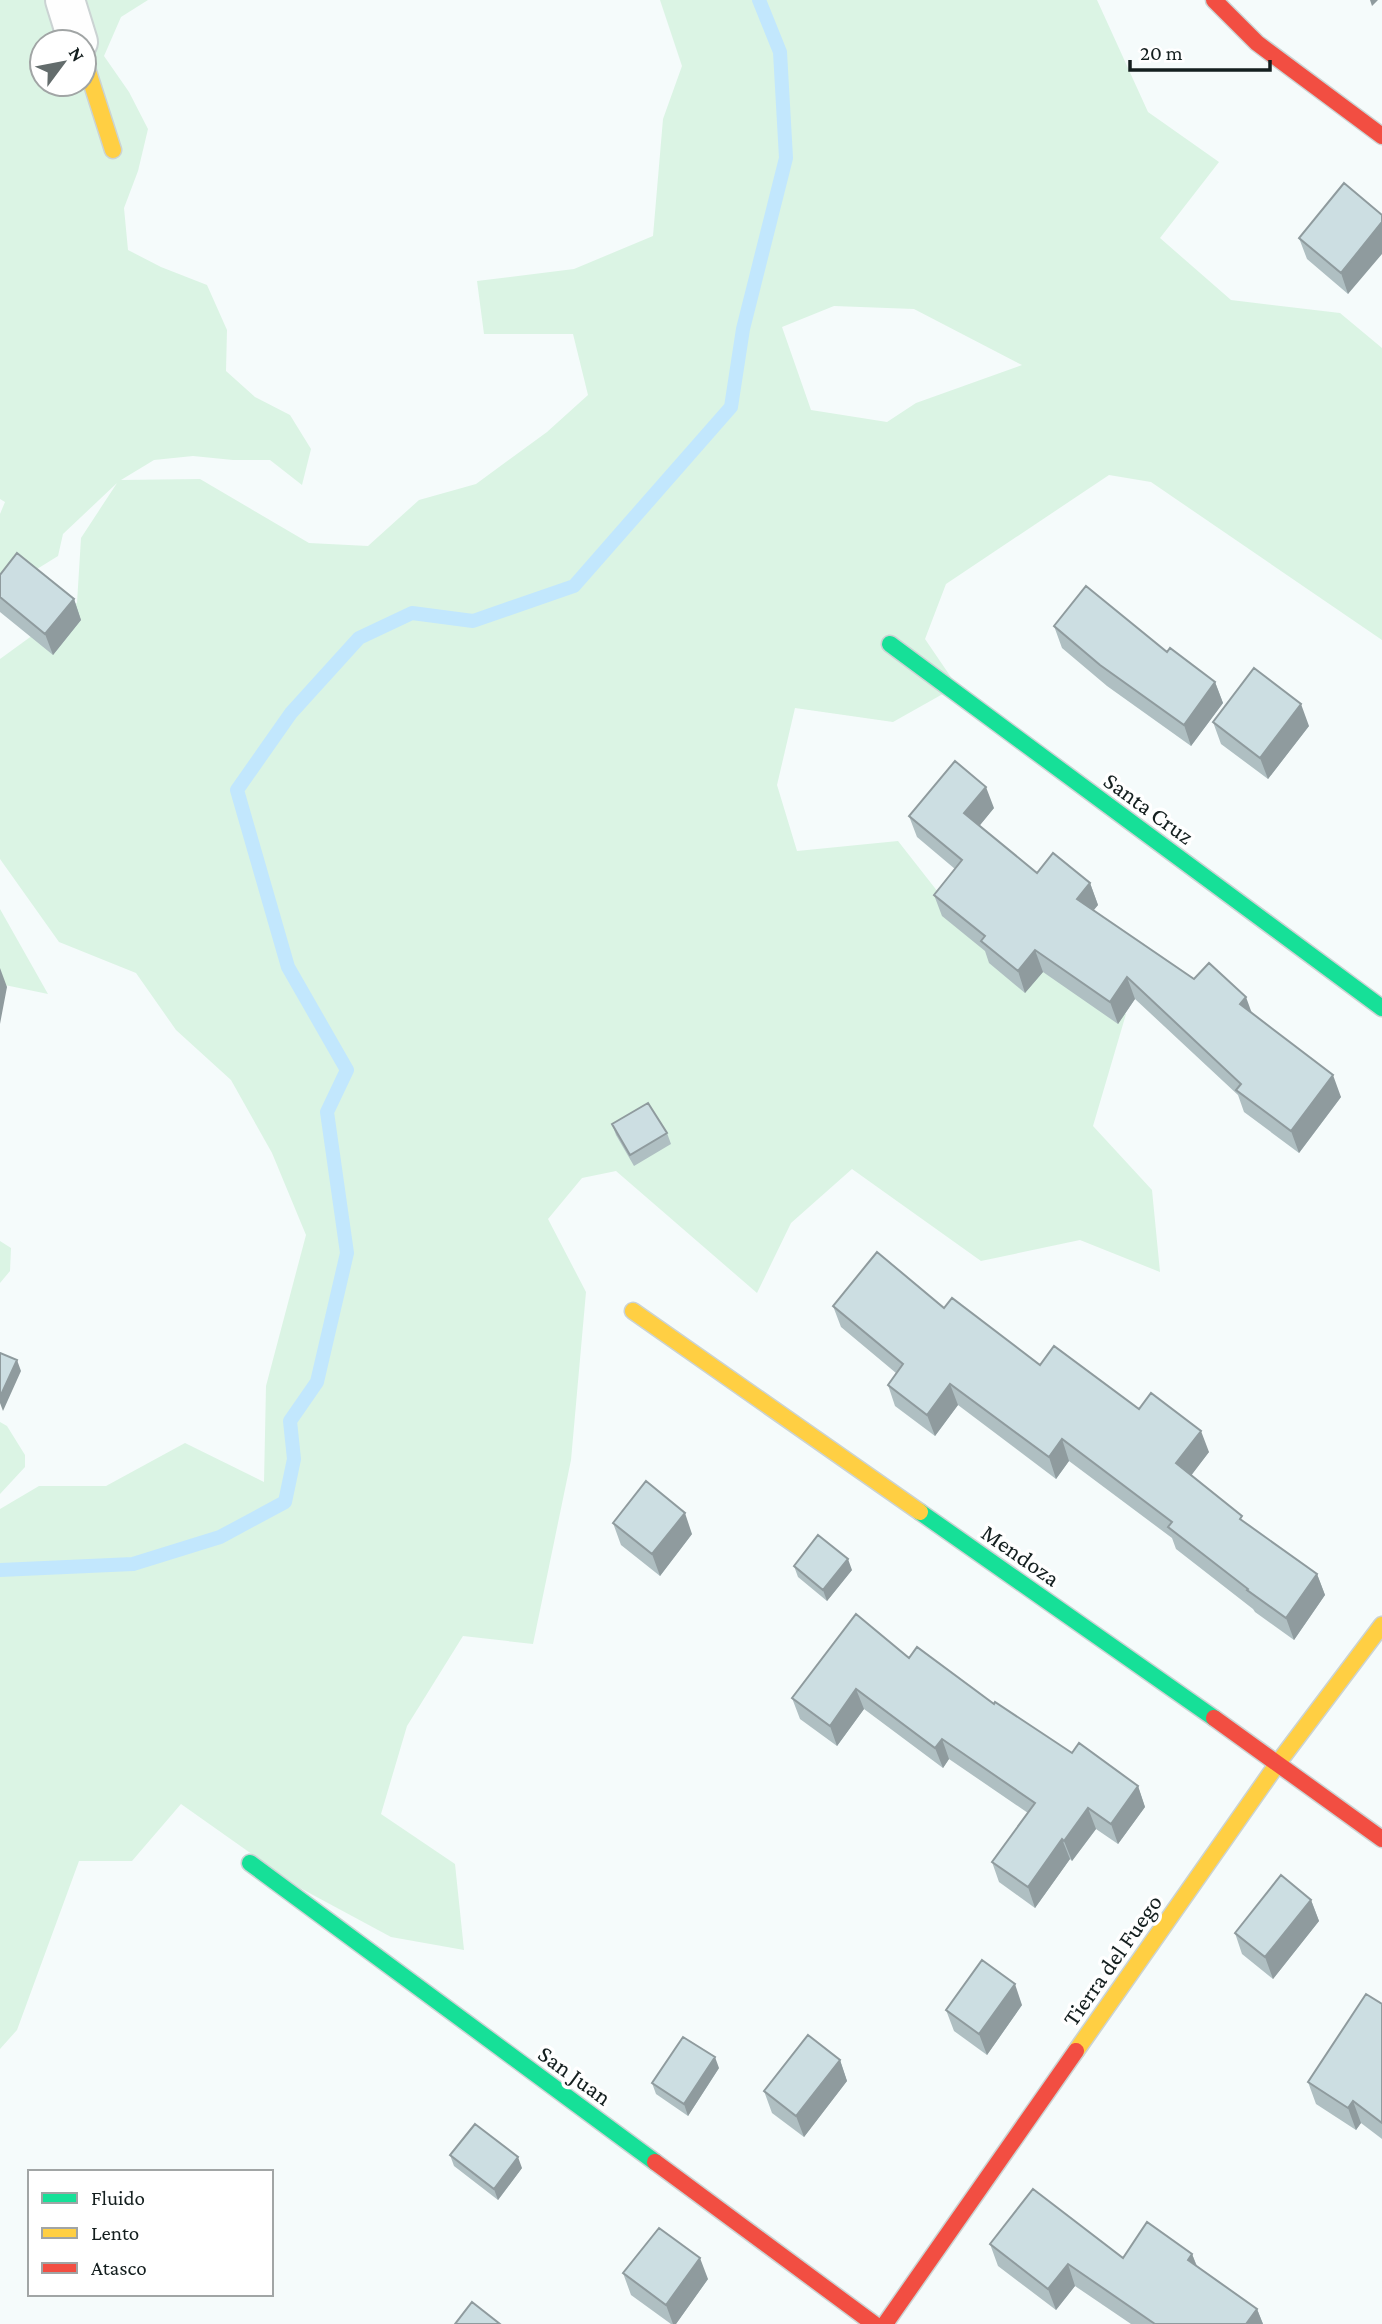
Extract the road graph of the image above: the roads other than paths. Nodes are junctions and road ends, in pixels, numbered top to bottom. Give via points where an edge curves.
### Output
1 (65, 0) edge
2 (1214, 0) edge
3 (74, 28) edge
4 (96, 98) edge
5 (1382, 136) edge
6 (113, 150) dead end
7 (890, 644) dead end
8 (1382, 1008) edge
9 (633, 1311) dead end
10 (1382, 1626) edge
11 (1278, 1763) junction
12 (1382, 1839) edge
13 (250, 1863) dead end
14 (874, 2324) edge
15 (885, 2324) edge

1 - 3 street
2 - 5 street via 1258,43
4 - 6 street
7 - 8 street, Santa Cruz
9 - 11 street, Mendoza
10 - 11 street, Tierra del Fuego
11 - 12 street, Mendoza
11 - 15 street, Tierra del Fuego
13 - 14 street, San Juan

